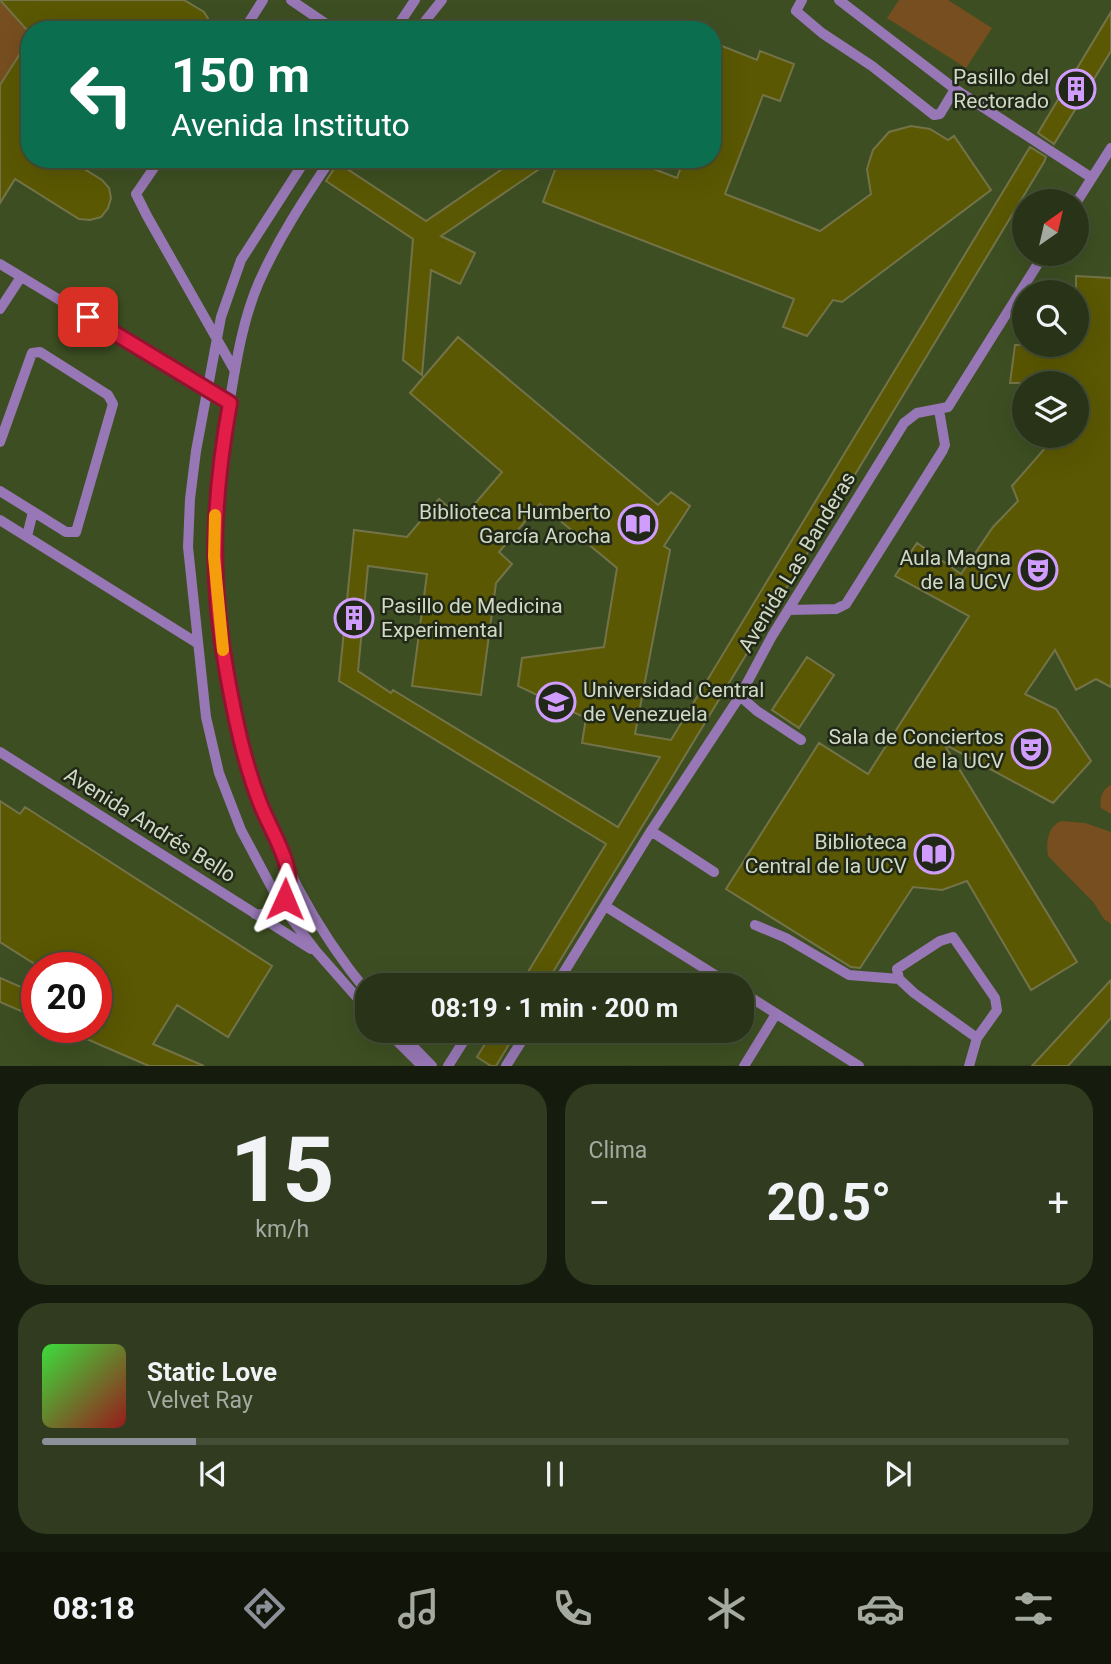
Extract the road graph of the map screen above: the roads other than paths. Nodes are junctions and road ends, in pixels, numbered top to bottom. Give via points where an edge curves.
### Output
1 (263, 0) edge
2 (291, 0) edge
3 (415, 0) edge
4 (442, 0) edge
5 (839, 0) edge
6 (796, 5) edge
7 (250, 21) edge
8 (322, 21) edge
9 (401, 21) edge
10 (425, 21) edge
11 (955, 89) junction
12 (1111, 148) edge
13 (154, 168) edge
14 (300, 168) edge
15 (325, 168) edge
16 (1092, 178) junction
17 (1085, 189) edge
18 (0, 264) edge
19 (1036, 266) edge
20 (21, 276) junction
21 (0, 309) edge
22 (217, 336) junction
23 (235, 371) junction
24 (208, 389) junction
25 (230, 403) junction
26 (939, 410) junction
27 (0, 442) edge
28 (0, 491) edge
29 (33, 512) junction
30 (0, 520) edge
31 (27, 536) junction
32 (788, 610) junction
33 (197, 643) junction
34 (740, 696) junction
35 (801, 740) dead end
36 (0, 752) edge
37 (652, 831) junction
38 (287, 867) junction
39 (714, 872) dead end
40 (281, 905) junction
41 (605, 906) junction
42 (255, 914) junction
43 (755, 925) dead end
44 (316, 951) junction
45 (563, 973) edge
46 (712, 973) edge
47 (355, 975) edge
48 (899, 979) junction
49 (355, 995) edge
50 (754, 1000) edge
51 (776, 1014) junction
52 (977, 1038) junction
53 (399, 1043) edge
54 (410, 1043) edge
55 (462, 1043) edge
56 (520, 1043) edge
57 (422, 1066) edge
58 (432, 1066) edge
59 (448, 1066) edge
60 (506, 1066) edge
61 (744, 1066) edge
62 (859, 1066) edge
63 (969, 1066) edge

1 - 7 lane
2 - 8 lane
3 - 9 lane
4 - 10 lane
5 - 11 lane
6 - 11 lane via 822,33 934,115 940,114
11 - 16 lane
12 - 16 lane
13 - 22 lane via 136,194
14 - 22 lane via 241,260
15 - 23 lane via 259,283
16 - 17 lane
18 - 20 lane
19 - 26 lane, Avenida Las Banderas via 950,404
20 - 21 lane
20 - 24 lane
22 - 23 lane
22 - 24 lane
23 - 25 lane
24 - 25 lane
24 - 33 lane via 190,499 188,547
25 - 38 lane via 215,505 214,557 222,636 238,733 259,802
26 - 32 lane, Avenida Las Banderas via 916,413 904,423
26 - 32 lane via 943,450 846,604 836,609
27 - 29 lane via 32,353 40,352 108,395 113,404 76,532 66,532
28 - 29 lane
29 - 31 lane
30 - 31 lane
31 - 33 lane
32 - 34 lane, Avenida Las Banderas
33 - 40 lane via 219,773 241,830
34 - 35 lane
34 - 37 lane, Avenida Las Banderas
36 - 42 lane, Avenida Andrés Bello
37 - 39 lane
37 - 41 lane, Avenida Las Banderas
38 - 40 lane via 287,892
38 - 47 lane
40 - 42 lane via 270,914
40 - 44 lane
41 - 45 lane, Avenida Las Banderas
41 - 46 lane
42 - 44 lane, Avenida Andrés Bello
43 - 48 lane via 849,975
44 - 49 lane
48 - 52 lane
48 - 52 lane via 897,969 953,937 995,998 997,1010
50 - 51 lane
51 - 61 lane
51 - 62 lane
52 - 63 lane
53 - 57 lane
54 - 58 lane
55 - 59 lane
56 - 60 lane

